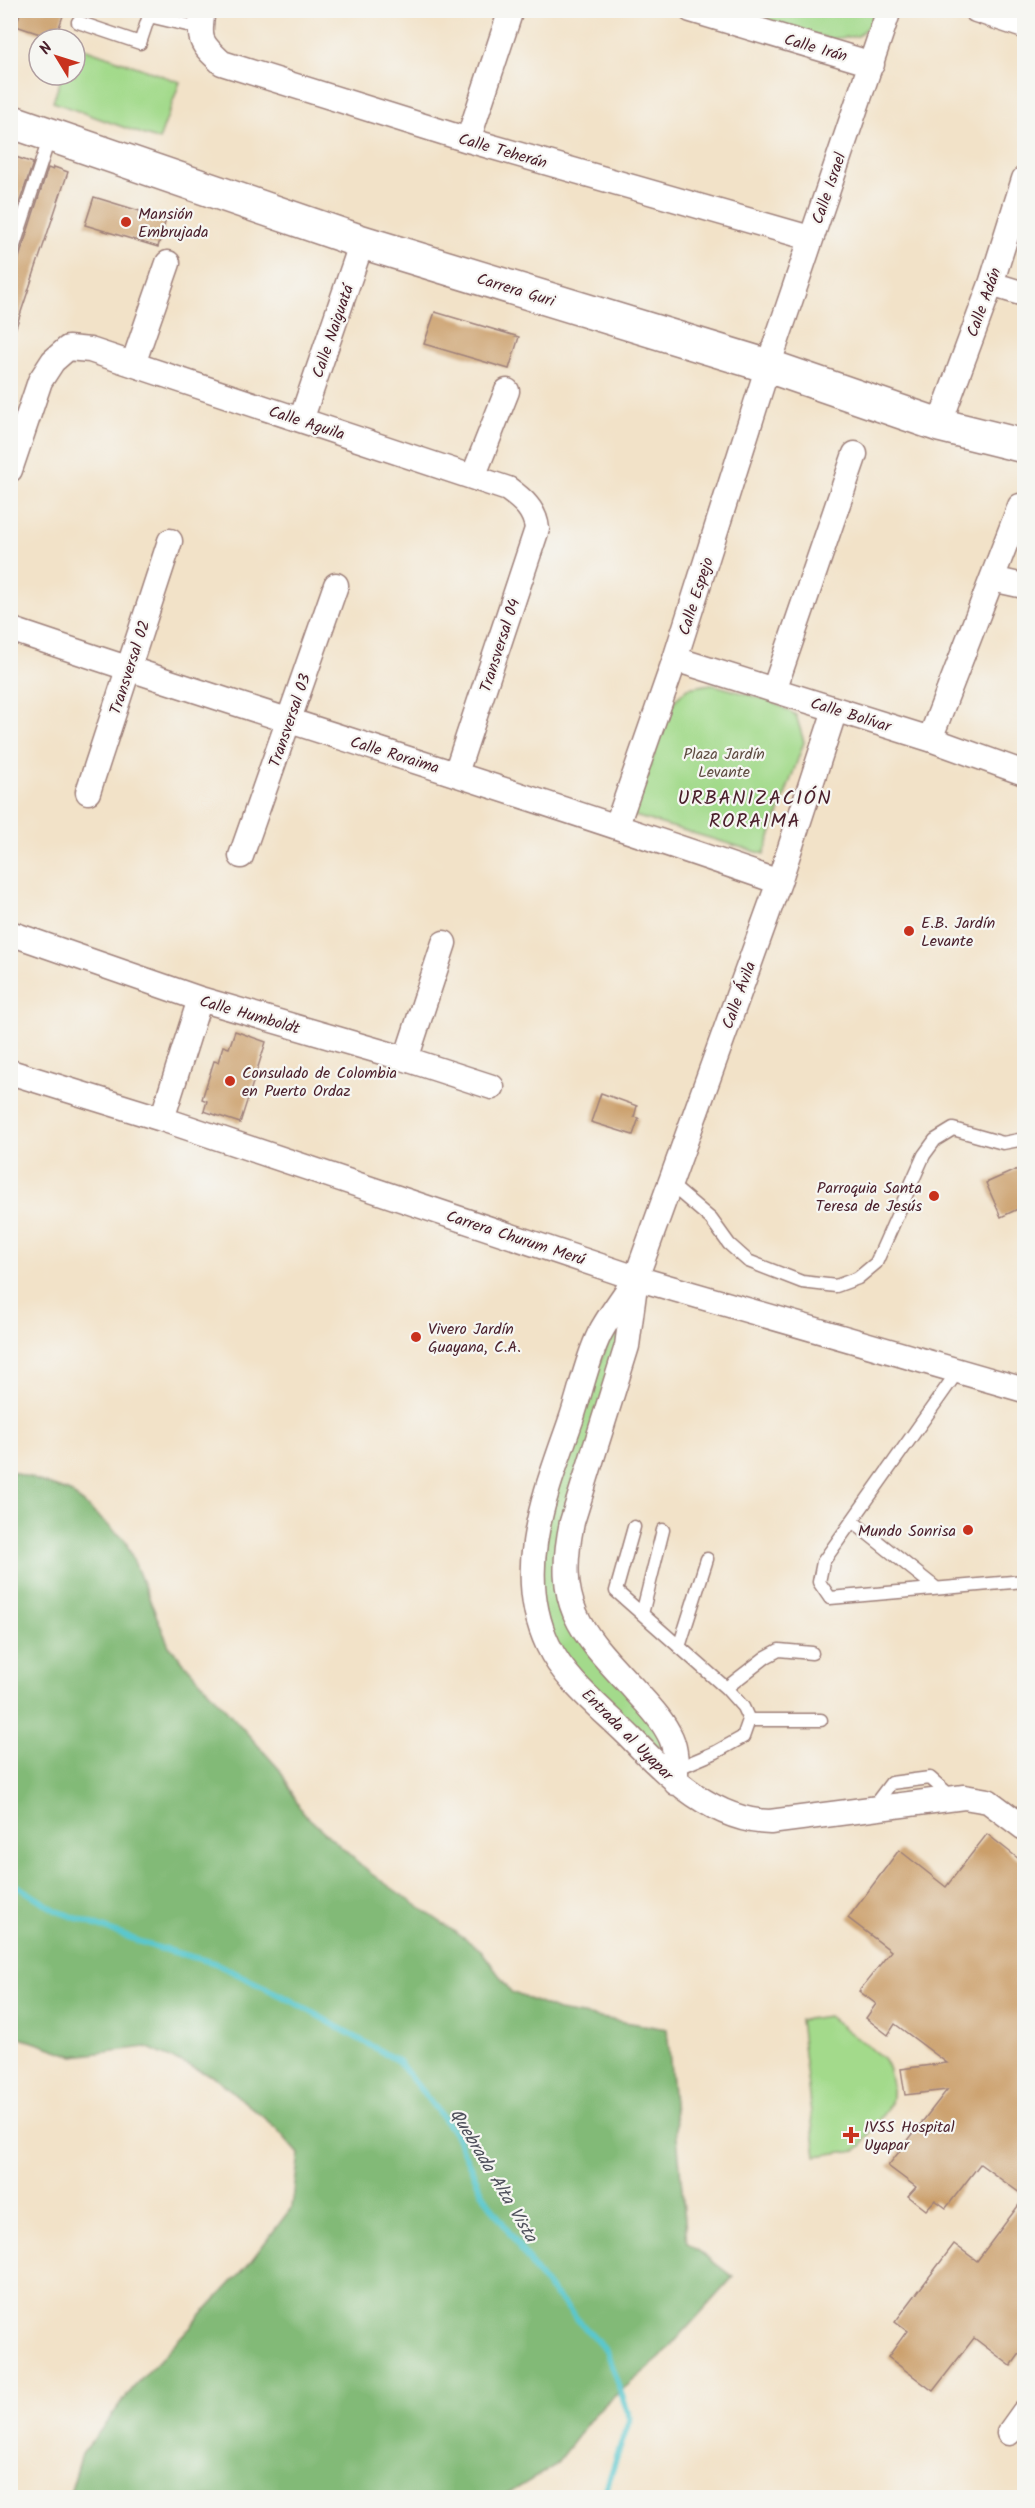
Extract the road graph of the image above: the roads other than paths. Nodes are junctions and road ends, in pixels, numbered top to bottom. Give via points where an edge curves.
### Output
1 (511, 10) edge
2 (691, 10) edge
3 (889, 10) edge
4 (976, 10) edge
5 (150, 13) edge
6 (740, 17) edge
7 (78, 22) dead end
8 (1024, 26) edge
9 (202, 28) edge
10 (872, 64) junction
11 (10, 121) edge
12 (51, 134) junction
13 (468, 140) junction
14 (1024, 179) edge
15 (810, 238) junction
16 (362, 242) junction
17 (10, 258) edge
18 (168, 263) dead end
19 (991, 284) junction
20 (1024, 294) edge
21 (133, 364) junction
22 (768, 366) junction
23 (507, 391) dead end
24 (302, 420) junction
25 (939, 425) junction
26 (1024, 446) edge
27 (855, 454) dead end
28 (10, 470) edge
29 (473, 477) junction
30 (1020, 507) dead end
31 (536, 516) joint
32 (170, 541) dead end
33 (992, 579) junction
34 (336, 585) dead end
35 (1024, 586) edge
36 (10, 629) edge
37 (675, 659) junction
38 (129, 669) junction
39 (774, 690) junction
40 (835, 710) junction
41 (289, 722) junction
42 (930, 739) junction
43 (456, 773) junction
44 (1024, 773) edge
45 (88, 792) dead end
46 (617, 825) junction
47 (241, 856) dead end
48 (779, 882) junction
49 (10, 933) edge
50 (444, 943) dead end
51 (200, 999) junction
52 (406, 1059) junction
53 (10, 1072) edge
54 (492, 1087) dead end
55 (162, 1119) junction
56 (1024, 1139) edge
57 (670, 1184) junction
58 (636, 1278) junction
59 (958, 1371) junction
60 (1024, 1390) edge
61 (852, 1521) junction
62 (634, 1527) dead end
63 (663, 1530) dead end
64 (707, 1558) dead end
65 (1024, 1581) edge
66 (936, 1588) junction
67 (642, 1614) junction
68 (679, 1647) junction
69 (812, 1653) dead end
70 (726, 1688) junction
71 (749, 1720) junction
72 (821, 1720) dead end
73 (676, 1776) junction
74 (1024, 1828) edge
75 (1024, 2412) edge
76 (1008, 2433) dead end

1 - 13 street
2 - 6 street, Calle Irán
3 - 10 street, Calle Israel
4 - 8 street
5 - 7 lane via 140,43
5 - 9 lane
6 - 10 street, Calle Irán
9 - 13 street, Calle Teherán via 222,63
10 - 15 street, Calle Israel
11 - 12 street, Carrera Guri
12 - 16 street, Carrera Guri
12 - 17 lane
13 - 15 street, Calle Teherán
14 - 19 street, Calle Adán
15 - 22 street, Calle Israel
16 - 22 street, Carrera Guri
16 - 24 street, Calle Naiguatá
18 - 21 street
19 - 20 street
19 - 25 street, Calle Adán
21 - 24 street, Calle Aguila
21 - 28 street, Calle Aguila via 90,350 68,348 53,361 40,381
22 - 25 street, Carrera Guri
22 - 37 street, Calle Espejo
23 - 29 street
24 - 29 street, Calle Aguila
25 - 26 street, Carrera Guri
27 - 39 street
29 - 31 street, Calle Aguila via 508,489
30 - 33 street
31 - 43 street, Transversal 04 via 537,529
32 - 38 street, Transversal 02
33 - 35 street
33 - 42 street
34 - 41 street, Transversal 03
36 - 38 street, Calle Roraima
37 - 39 street, Calle Bolívar
37 - 46 street, Calle Espejo
38 - 41 street, Calle Roraima
38 - 45 street, Transversal 02
39 - 40 street, Calle Bolívar
40 - 42 street, Calle Bolívar
40 - 48 street, Calle Ávila
41 - 43 street, Calle Roraima
41 - 47 street, Transversal 03
42 - 44 street, Calle Bolívar
43 - 46 street, Calle Roraima
46 - 48 street, Calle Roraima
48 - 57 street, Calle Ávila
49 - 51 street, Calle Humboldt
50 - 52 street
51 - 52 street, Calle Humboldt
51 - 55 street
52 - 54 street, Calle Humboldt
53 - 55 street, Carrera Churum Merú
55 - 58 street, Carrera Churum Merú
56 - 57 lane via 1003,1143 953,1129 934,1140 876,1263 858,1278 836,1286 802,1282 748,1261 729,1244 711,1219
57 - 58 street, Calle Ávila
58 - 59 street, Carrera Churum Merú
58 - 73 street, Entrada al Uyapar via 627,1346 572,1522 566,1568 574,1615 598,1652 657,1715 671,1738
58 - 73 street, Entrada al Uyapar via 599,1335 553,1472 536,1530 532,1588 542,1629 559,1663
59 - 60 street, Carrera Churum Merú
59 - 61 lane
61 - 66 lane
61 - 66 lane via 823,1562 819,1582 830,1598
62 - 67 lane via 615,1589
63 - 67 lane
64 - 68 lane
65 - 66 lane
67 - 68 lane
68 - 70 lane
69 - 70 lane via 779,1650
70 - 71 lane
71 - 72 lane
71 - 73 lane via 743,1737
73 - 74 street via 719,1810 753,1822 964,1797 988,1801
75 - 76 street

